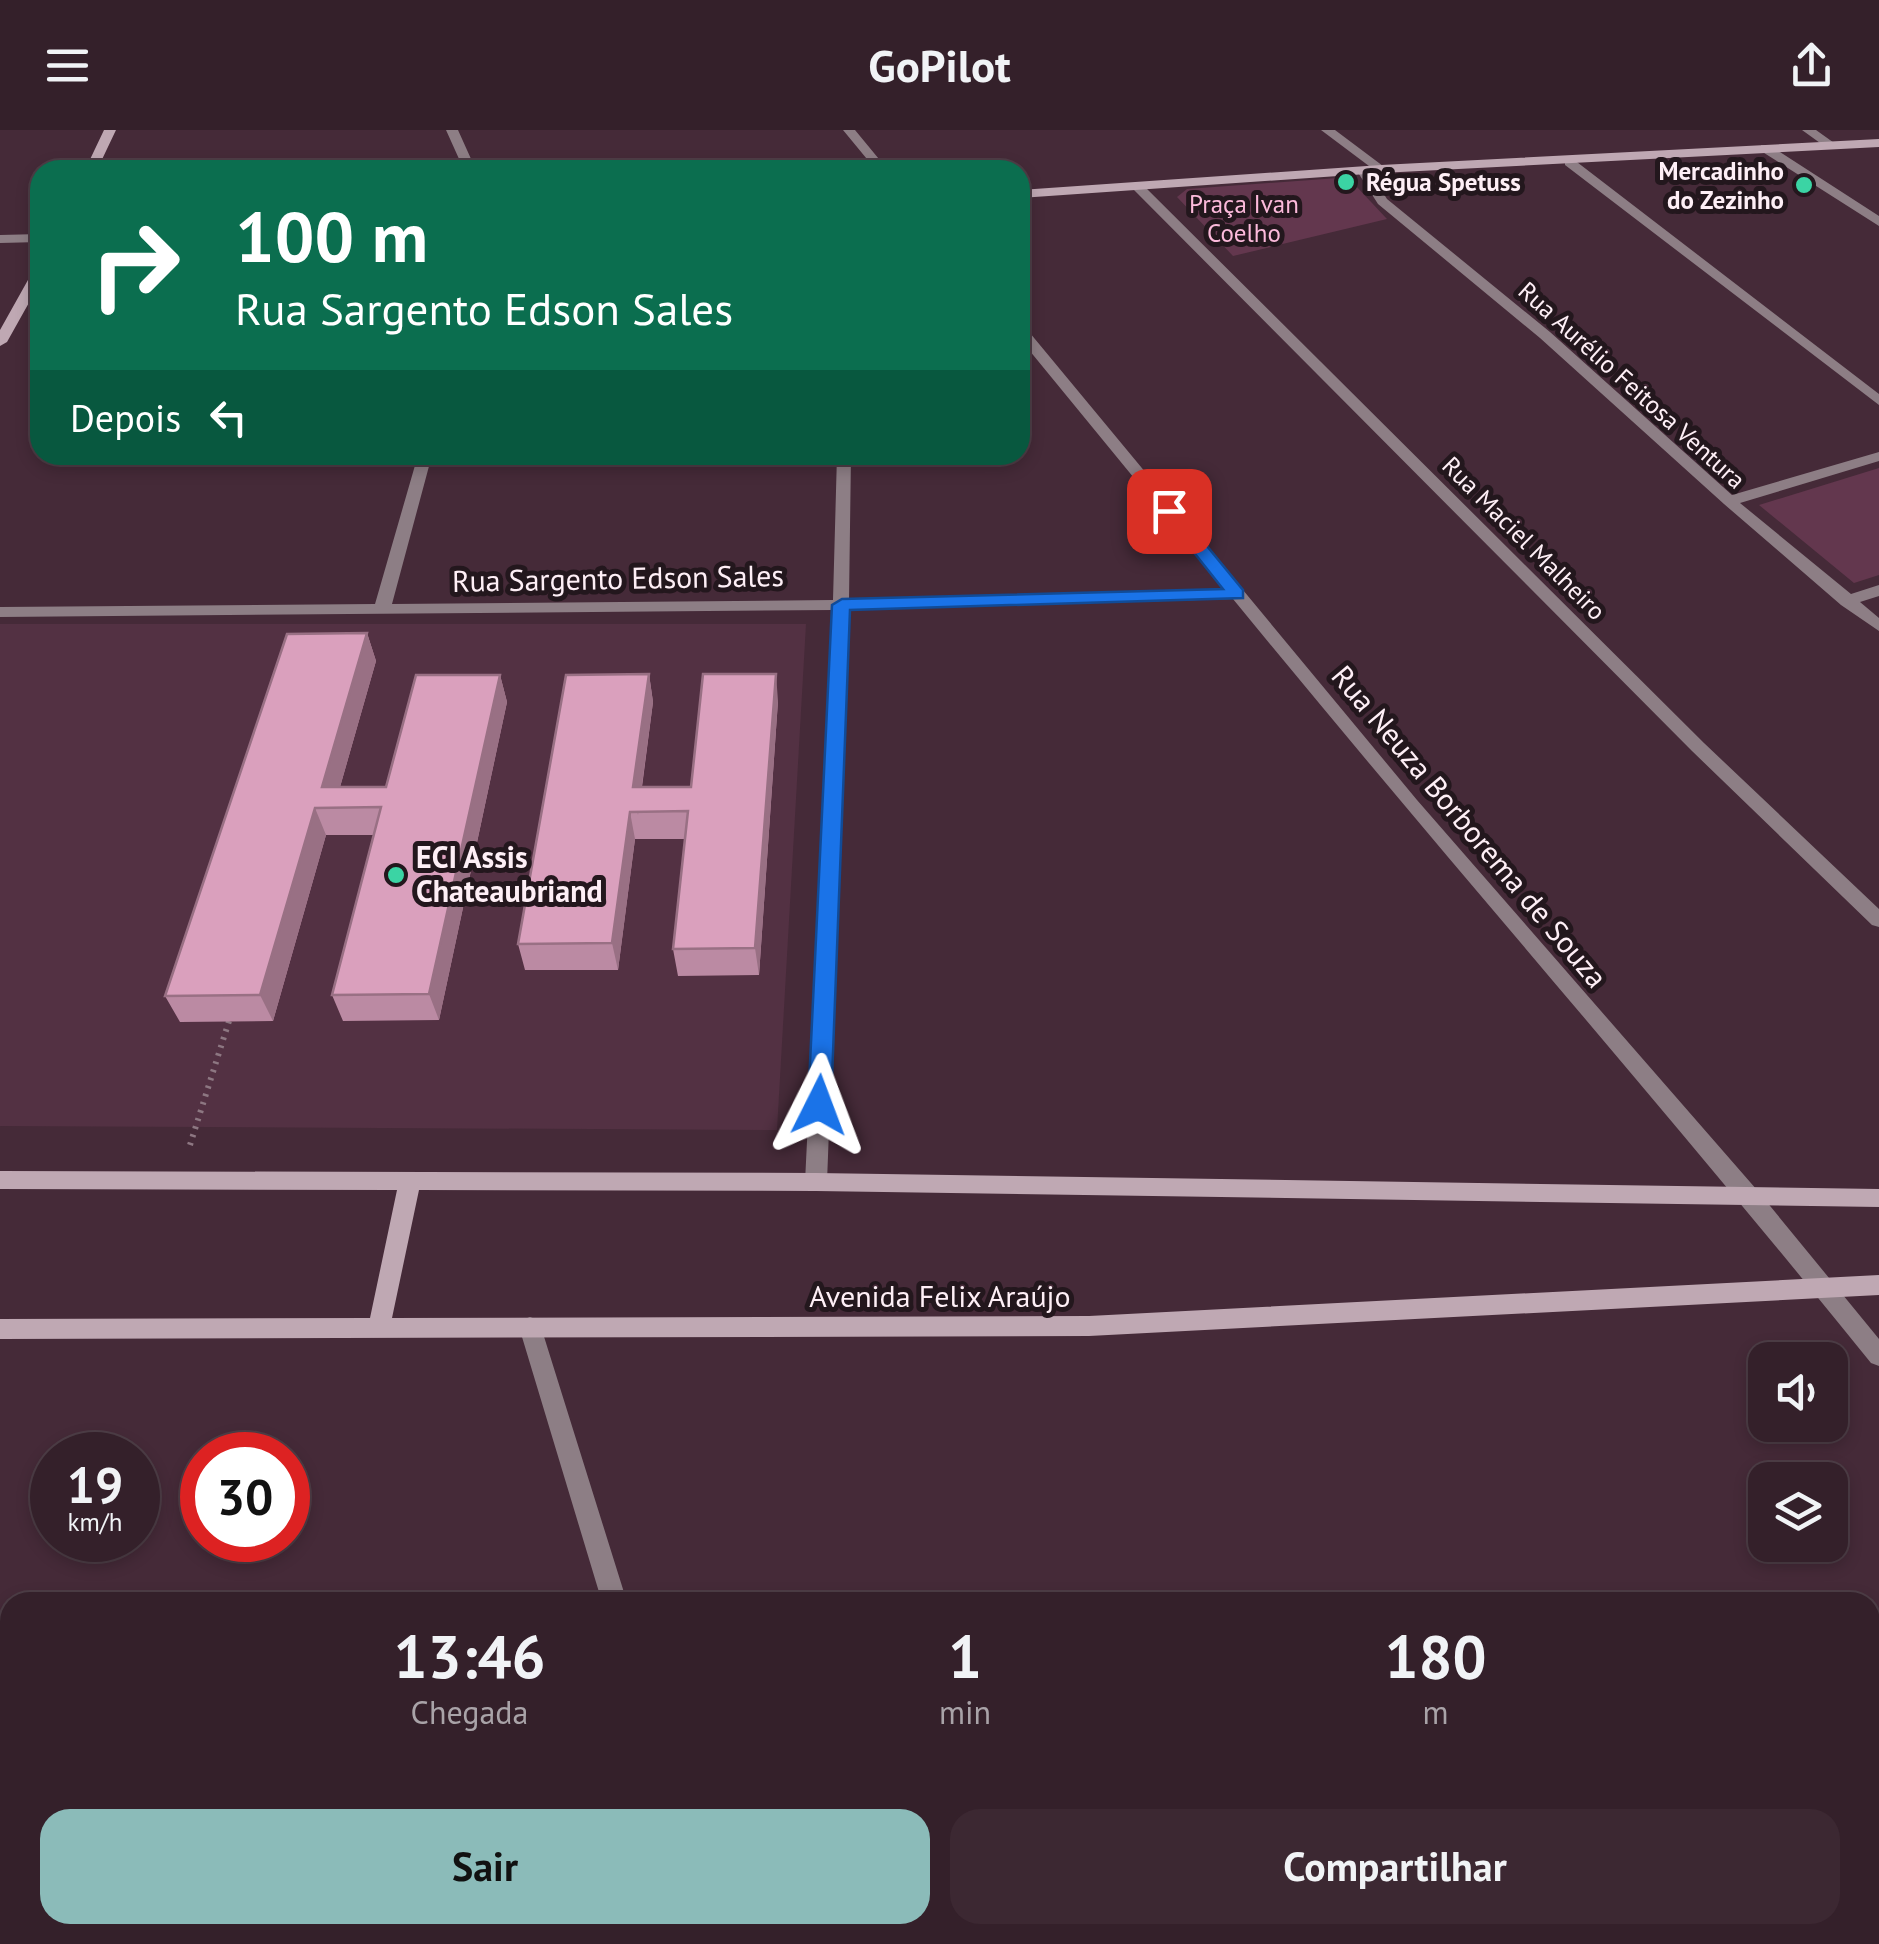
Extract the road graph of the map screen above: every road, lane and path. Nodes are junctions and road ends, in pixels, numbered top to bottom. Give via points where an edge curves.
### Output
1 (110, 130) edge
2 (452, 130) edge
3 (849, 130) edge
4 (1327, 130) edge
5 (1808, 130) edge
6 (1879, 143) edge
7 (1831, 145) junction
8 (1765, 148) junction
9 (96, 160) edge
10 (466, 160) edge
11 (874, 160) edge
12 (1569, 162) junction
13 (1381, 169) junction
14 (1362, 171) junction
15 (1138, 187) junction
16 (1030, 193) edge
17 (1879, 222) edge
18 (30, 238) edge
19 (0, 239) edge
20 (30, 289) edge
21 (0, 342) edge
22 (1030, 342) edge
23 (1879, 401) edge
24 (1879, 456) edge
25 (422, 465) edge
26 (844, 465) edge
27 (1729, 501) junction
28 (1879, 590) edge
29 (1237, 594) junction
30 (1848, 601) junction
31 (842, 605) junction
32 (382, 609) junction
33 (0, 612) edge
34 (1879, 626) edge
35 (1879, 920) edge
36 (228, 1021) edge
37 (0, 1180) edge
38 (184, 1180) junction
39 (410, 1181) junction
40 (816, 1182) junction
41 (1750, 1196) junction
42 (1879, 1198) edge
43 (1879, 1285) edge
44 (1824, 1288) junction
45 (378, 1328) junction
46 (530, 1328) junction
47 (0, 1329) edge
48 (1879, 1356) edge
49 (612, 1592) edge

1 - 9 main road
2 - 10 street
3 - 11 street
4 - 13 street
5 - 7 street
6 - 7 main road
7 - 8 main road
8 - 12 main road
8 - 17 street
12 - 13 main road
12 - 23 street
13 - 14 main road
14 - 15 main road
14 - 27 street, Rua Aurélio Feitosa Ventura via 1382,202 1545,335
15 - 16 main road
15 - 35 street, Rua Maciel Malheiro
18 - 19 street
20 - 21 main road
22 - 29 street, Rua Neuza Borborema de Souza
24 - 27 street
25 - 32 street
26 - 31 street
27 - 30 street, Rua Aurélio Feitosa Ventura
28 - 30 street
29 - 31 street, Rua Sargento Edson Sales
29 - 41 street, Rua Neuza Borborema de Souza
30 - 34 street, Rua Aurélio Feitosa Ventura
31 - 32 street, Rua Sargento Edson Sales
31 - 40 street
32 - 33 street, Rua Sargento Edson Sales
36 - 38 path via 193,1127
37 - 38 main road
38 - 39 main road
39 - 40 main road
39 - 45 main road
40 - 41 main road
41 - 42 main road
41 - 44 street, Rua Neuza Borborema de Souza
43 - 44 main road, Avenida Felix Araújo
44 - 46 main road, Avenida Felix Araújo via 1090,1326
44 - 48 street, Rua Neuza Borborema de Souza
45 - 46 main road, Avenida Felix Araújo
45 - 47 main road, Avenida Felix Araújo
46 - 49 street

